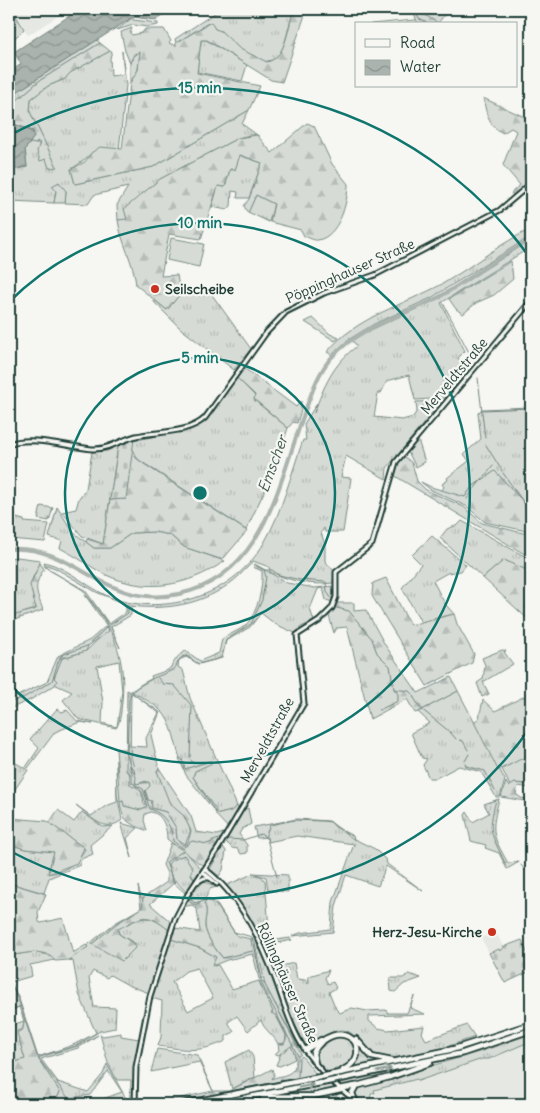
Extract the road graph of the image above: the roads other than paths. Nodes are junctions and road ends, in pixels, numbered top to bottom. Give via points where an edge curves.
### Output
1 (531, 181) edge
2 (531, 301) edge
3 (9, 444) edge
4 (204, 871) junction
5 (211, 878) junction
6 (194, 884) junction
7 (222, 887) junction
8 (531, 1024) edge
9 (531, 1030) edge
10 (319, 1045) junction
11 (306, 1052) junction
12 (445, 1057) junction
13 (398, 1061) junction
14 (315, 1063) junction
15 (330, 1075) junction
16 (356, 1086) junction
17 (340, 1089) junction
18 (252, 1097) junction
19 (135, 1102) edge
20 (357, 1102) edge
21 (183, 1104) edge
22 (214, 1104) edge

1 - 3 main road, Pöppinghauser Straße via 511,202 492,214 375,275 324,293 286,312 266,332 199,423 188,428 135,436 101,449 23,440
2 - 4 main road, Merveldtstraße via 396,462 372,544 336,571 336,599 329,613 297,635 304,699 302,707
4 - 5 main road, Röllinghäuser Straße
4 - 6 main road, Merveldtstraße
4 - 7 main road, Röllinghäuser Straße
5 - 6 main road
5 - 7 main road, Röllinghäuser Straße
6 - 19 main road, Merveldtstraße via 175,919 150,996 138,1058
7 - 11 main road, Röllinghäuser Straße via 252,927
8 - 13 highway via 461,1047
9 - 12 highway
10 - 11 highway
10 - 14 highway via 313,1052
10 - 15 highway via 340,1034 350,1037 357,1047 358,1056 353,1064
11 - 13 highway via 328,1035 342,1031 352,1035 372,1057
11 - 14 main road, Röllinghäuser Straße
12 - 16 highway
18 -> 12 highway, bridge
13 - 15 highway
14 - 17 main road, Röllinghäuser Straße
15 - 21 highway, bridge
16 - 17 highway
16 - 20 highway via 352,1093
17 - 18 highway via 313,1096
17 - 20 main road, Röllinghäuser Straße
18 - 22 highway

